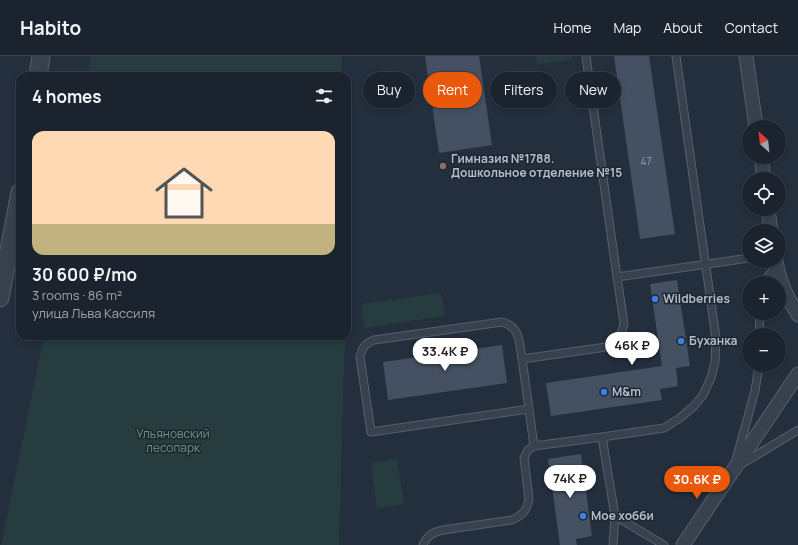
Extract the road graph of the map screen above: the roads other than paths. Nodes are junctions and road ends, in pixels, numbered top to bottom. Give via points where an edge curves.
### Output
1 (41, 56) edge
2 (586, 56) edge
3 (676, 56) edge
4 (746, 56) edge
5 (39, 72) edge
6 (755, 120) edge
7 (16, 213) edge
8 (742, 259) edge
9 (705, 264) junction
10 (777, 268) edge
11 (617, 277) junction
12 (0, 298) edge
13 (798, 315) edge
14 (522, 359) junction
15 (759, 372) edge
16 (798, 374) edge
17 (529, 409) junction
18 (798, 430) edge
19 (602, 437) junction
20 (534, 446) junction
21 (733, 469) junction
22 (615, 516) junction
23 (423, 545) edge
24 (613, 545) edge
25 (664, 545) edge
26 (683, 545) edge

1 - 5 street
2 - 11 lane
3 - 9 lane
4 - 6 street
7 - 12 street
8 - 9 lane
9 - 11 lane
9 - 19 lane via 716,338 715,362 703,395 680,418 664,428
10 - 13 street via 786,295
11 - 14 lane via 624,323 618,340 606,347
14 - 17 lane
14 - 17 lane via 517,331 510,324 502,322 374,340 362,348 360,357 371,432
15 - 21 lane
16 - 21 street
17 - 20 lane
18 - 21 lane
19 - 20 lane
19 - 22 lane
20 - 23 lane via 528,450 524,458 529,499 525,512 512,520 434,532
21 - 26 street
22 - 24 lane
22 - 25 lane

